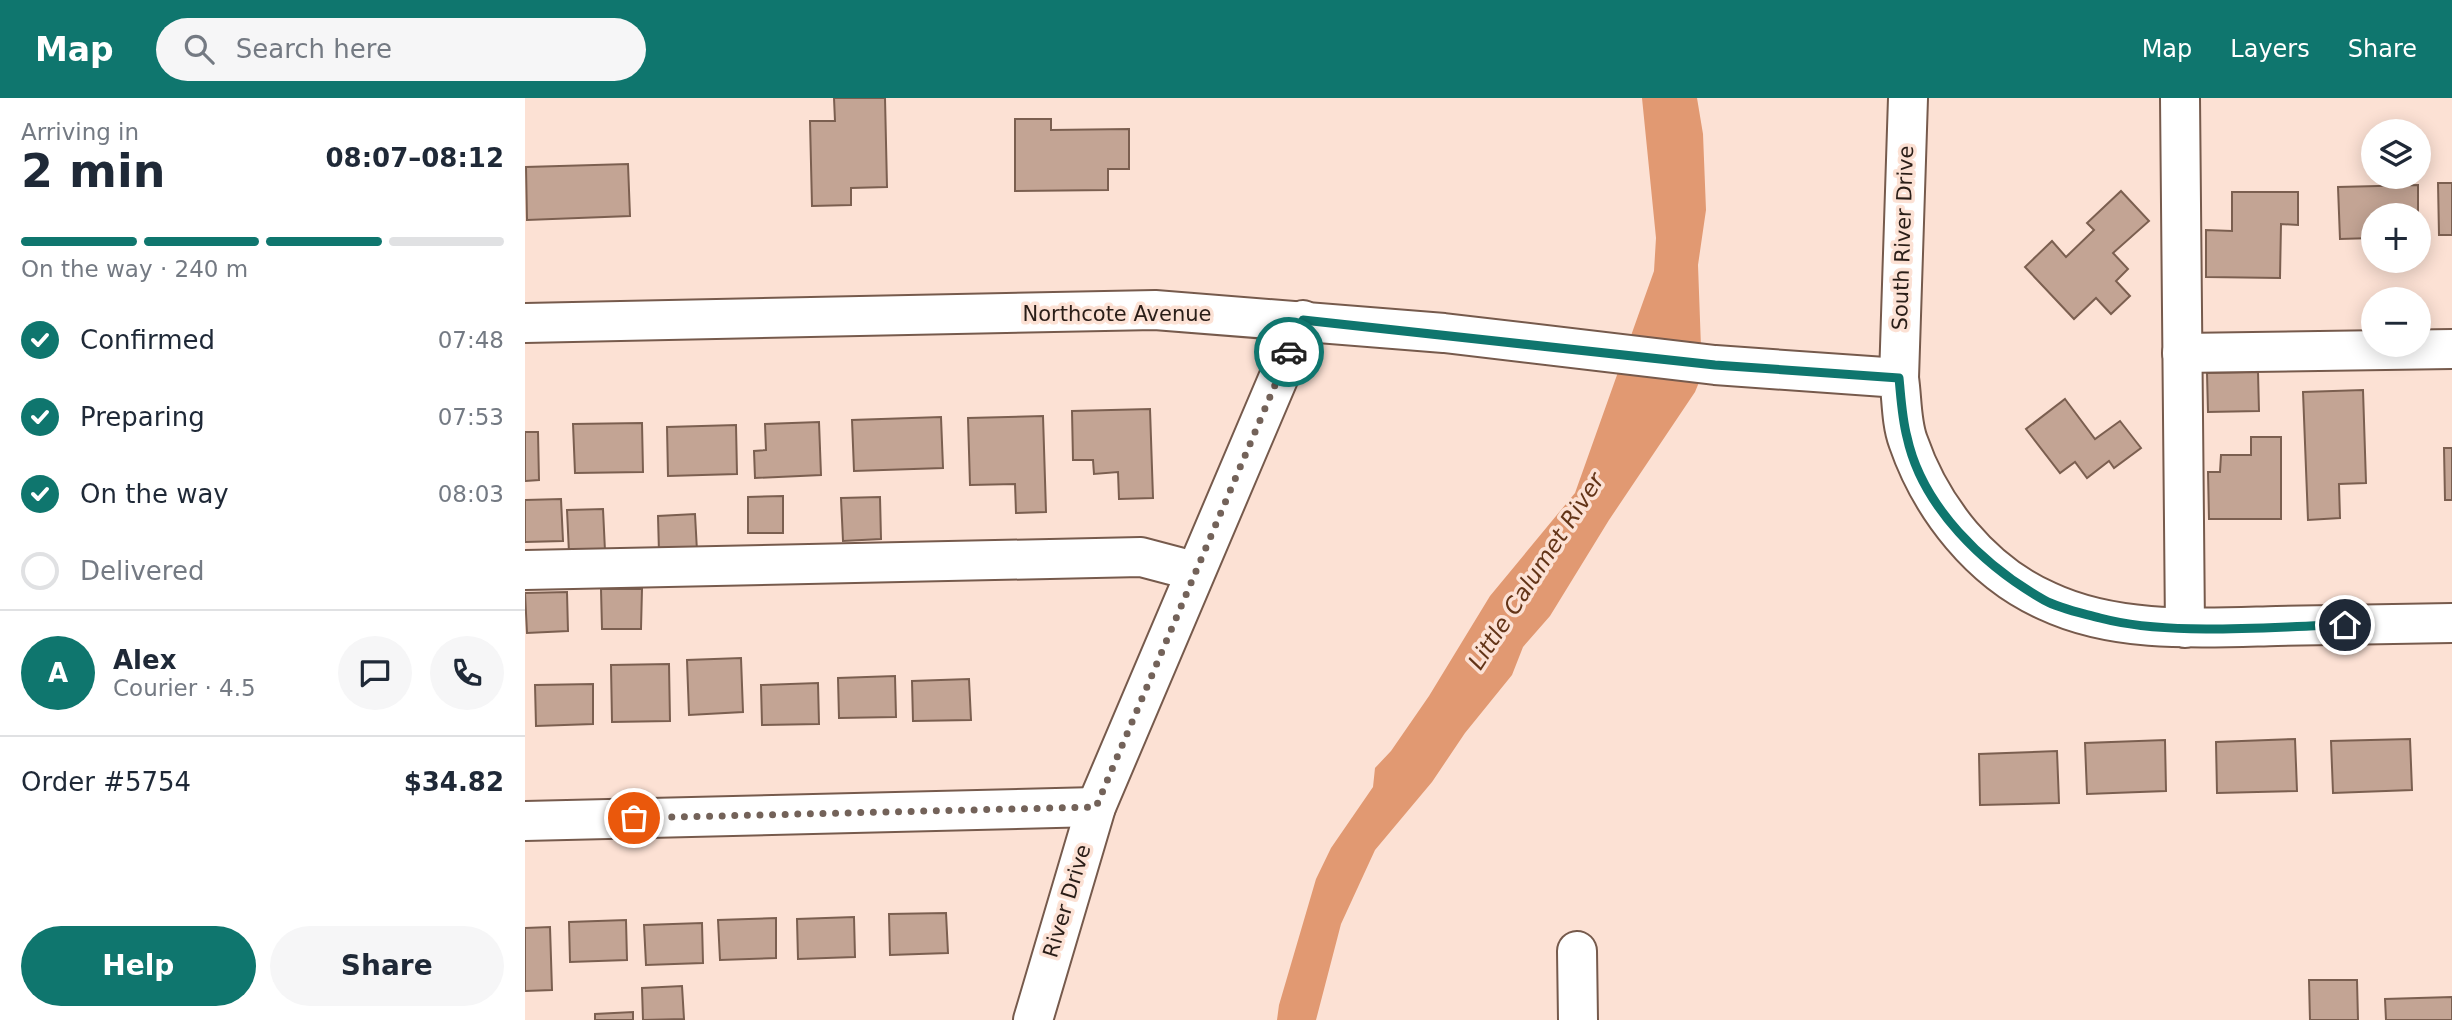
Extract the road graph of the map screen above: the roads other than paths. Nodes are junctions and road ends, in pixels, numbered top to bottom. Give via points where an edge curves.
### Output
1 (1907, 98) edge
2 (2180, 98) edge
3 (1303, 320) junction
4 (525, 323) edge
5 (2452, 349) edge
6 (2182, 354) junction
7 (1899, 378) junction
8 (525, 570) edge
9 (1194, 571) junction
10 (2452, 623) edge
11 (2185, 628) junction
12 (1096, 807) junction
13 (525, 821) edge
14 (1577, 951) dead end
15 (1033, 1020) edge
16 (1578, 1020) edge

1 - 7 street, South River Drive
2 - 6 street
3 - 4 street, Northcote Avenue via 1155,310
3 - 7 street, Northcote Avenue via 1715,365
3 - 9 street, River Drive
5 - 6 street
6 - 11 street
7 - 11 street via 1907,439 1930,495 1968,542 2002,573 2047,601 2091,615
8 - 9 street via 1140,558
9 - 12 street, River Drive
10 - 11 street
12 - 13 street
12 - 15 street, River Drive
14 - 16 street

